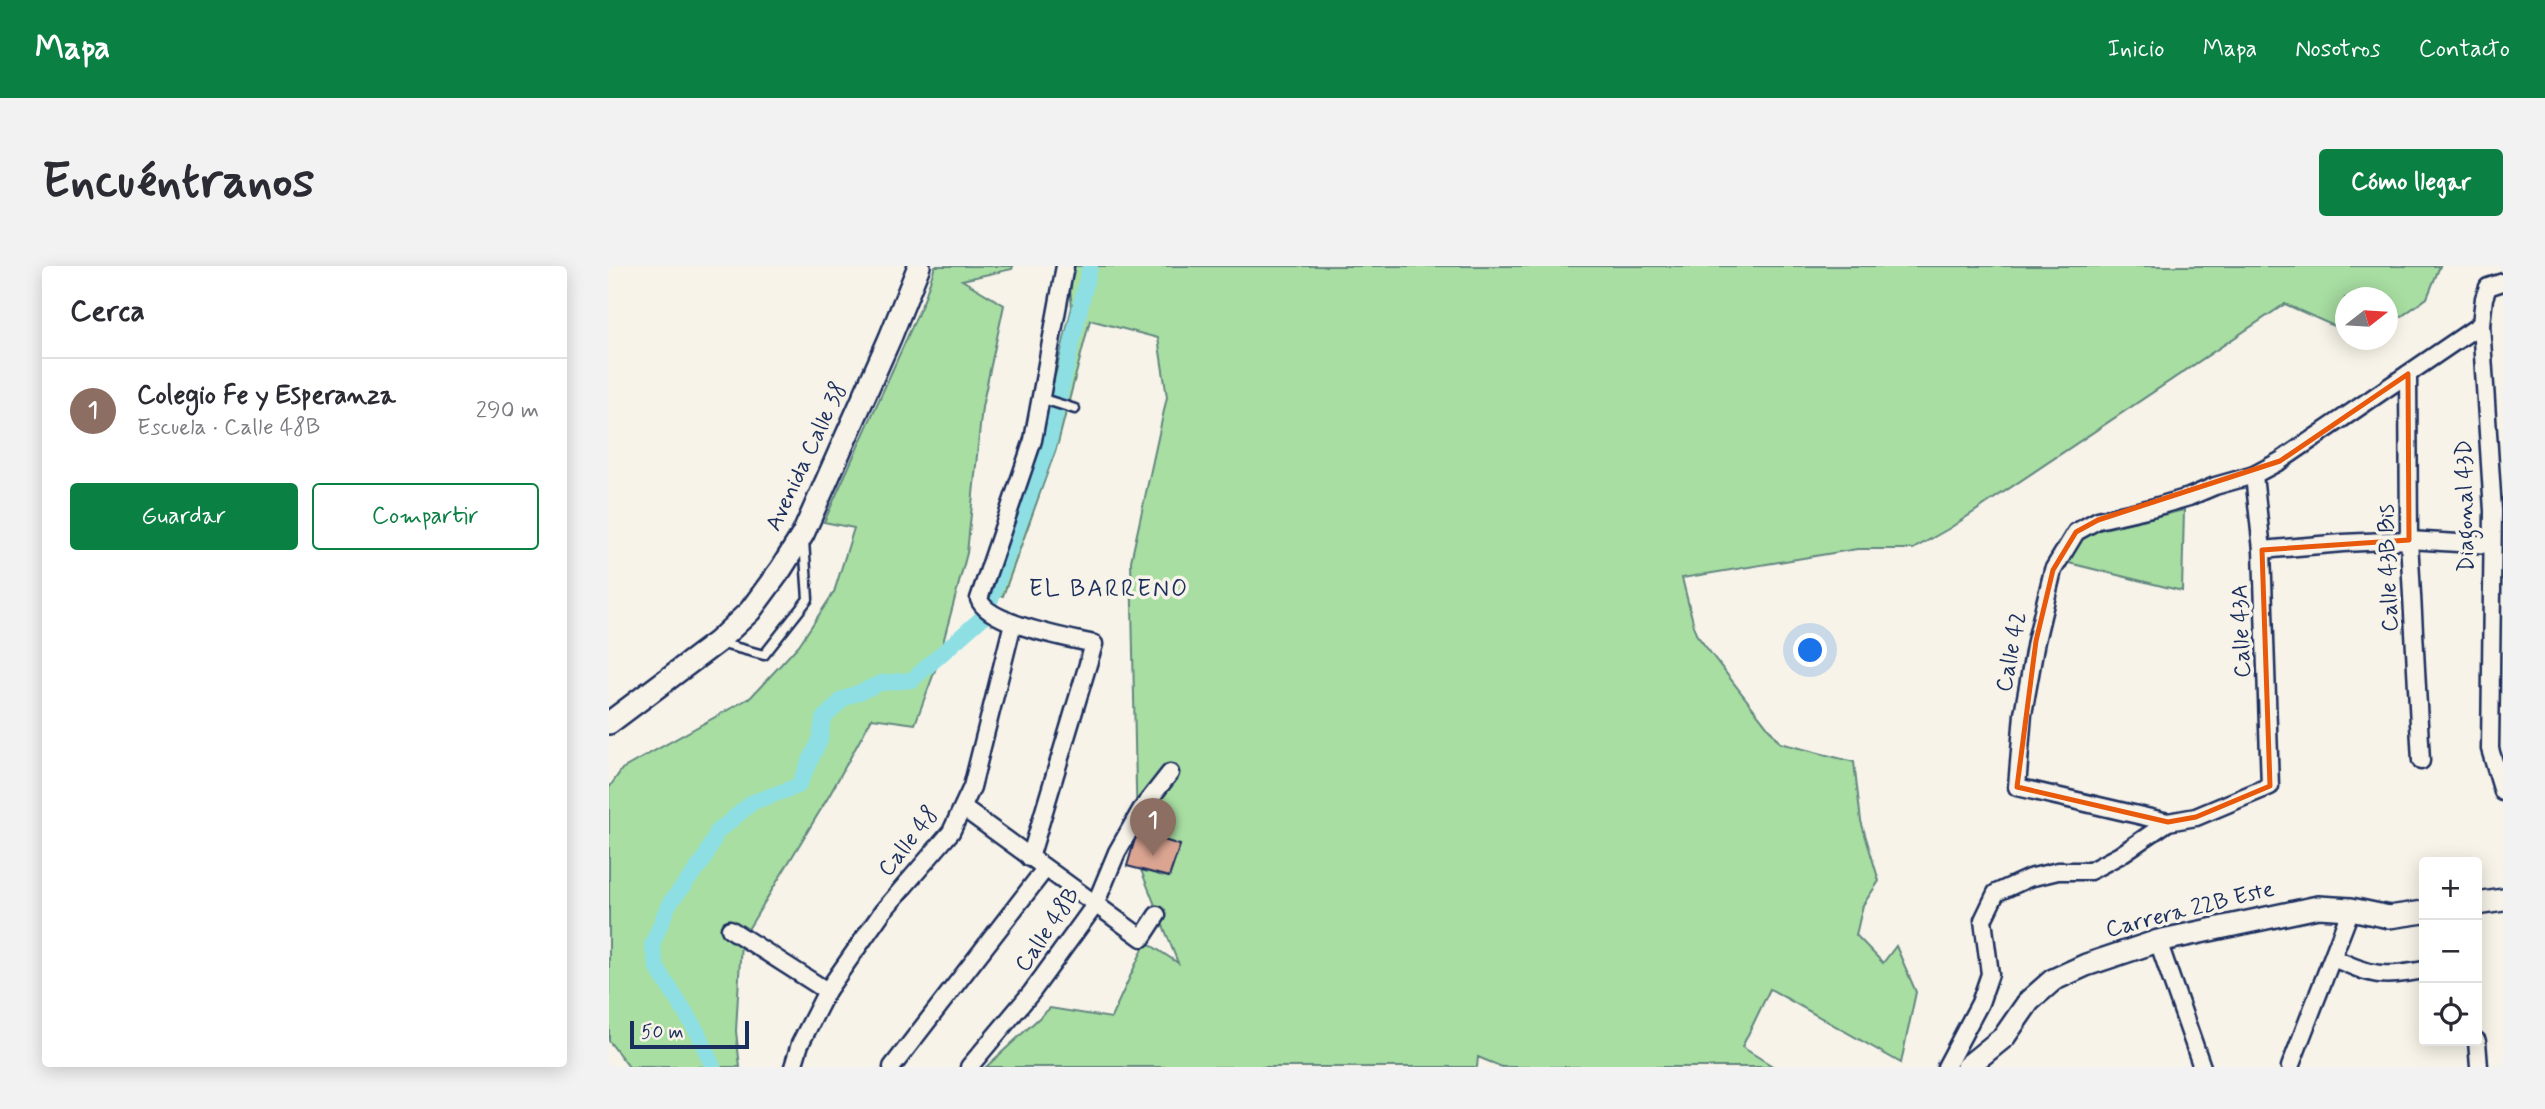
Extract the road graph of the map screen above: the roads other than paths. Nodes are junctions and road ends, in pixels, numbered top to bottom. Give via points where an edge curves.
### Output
1 (919, 266) edge
2 (1065, 266) edge
3 (2495, 285) edge
4 (2481, 324) junction
5 (2408, 374) junction
6 (1040, 398) junction
7 (1075, 409) dead end
8 (2254, 475) junction
9 (803, 534) junction
10 (2409, 540) junction
11 (2491, 545) junction
12 (2262, 550) junction
13 (1013, 623) junction
14 (717, 642) junction
15 (2503, 657) edge
16 (2490, 681) junction
17 (2503, 697) edge
18 (609, 723) edge
19 (2421, 761) dead end
20 (1170, 773) dead end
21 (2503, 792) edge
22 (963, 808) junction
23 (2168, 822) junction
24 (1030, 858) junction
25 (1045, 869) junction
26 (2503, 900) edge
27 (2482, 903) edge
28 (1095, 905) junction
29 (2351, 909) junction
30 (2419, 913) edge
31 (1157, 915) dead end
32 (730, 929) dead end
33 (2158, 941) junction
34 (2333, 958) junction
35 (2419, 971) edge
36 (827, 991) junction
37 (2477, 1046) edge
38 (793, 1067) edge
39 (892, 1067) edge
40 (969, 1067) edge
41 (1946, 1067) edge
42 (1967, 1067) edge
43 (2201, 1067) edge
44 (2290, 1067) edge
45 (2479, 1067) edge

1 - 9 street, Avenida Calle 38
2 - 6 street
3 - 4 street, Diagonal 43D via 2484,298
4 - 5 street
4 - 11 street, Diagonal 43D via 2493,511
5 - 8 street
5 - 10 street, Calle 43B Bis
6 - 7 lane
6 - 13 street via 1033,440 980,593 987,610
8 - 12 street, Calle 43A
8 - 23 street, Calle 42 via 2098,520 2075,532 2053,570 2036,641 2017,787
9 - 14 street, Avenida Calle 38 via 750,611
9 - 14 lane via 808,599 764,655
10 - 11 street
10 - 12 street
10 - 19 street, Calle 43B Bis
11 - 16 street, Diagonal 43D
12 - 23 street, Calle 43A via 2270,786 2196,817
13 - 22 street, Calle 48
13 - 24 street via 1094,644
14 - 18 street, Avenida Calle 38
15 - 16 street
16 - 17 street
16 - 21 street, Diagonal 43D via 2490,749
20 - 28 street, Calle 48B via 1117,852
22 - 24 street
22 - 36 street, Calle 48 via 951,832 883,911
23 - 41 street via 2120,856 2089,871 2058,871 1996,893 1983,920 1990,974
24 - 25 street
25 - 28 street
25 - 39 street
26 - 27 street
28 - 31 street via 1142,938
28 - 40 street, Calle 48B via 1031,993
29 - 30 street, Carrera 22B Este via 2389,917
29 - 33 street, Carrera 22B Este via 2318,907
29 - 34 street
32 - 36 street
33 - 42 street, Carrera 22B Este via 2053,980 2029,1001 2004,1037
33 - 43 street
34 - 35 street via 2378,975
34 - 44 street
36 - 38 street, Calle 48
37 - 45 street

